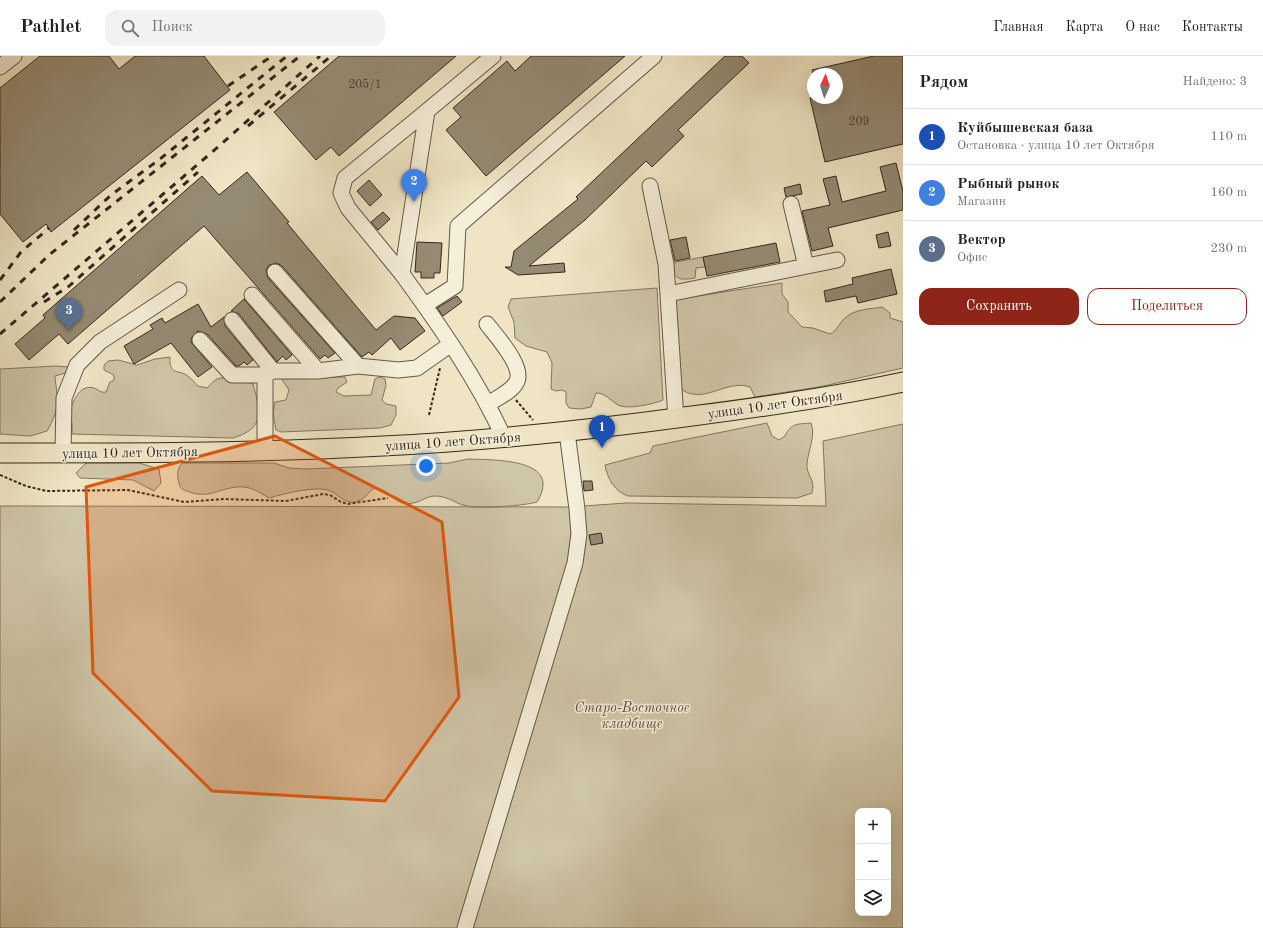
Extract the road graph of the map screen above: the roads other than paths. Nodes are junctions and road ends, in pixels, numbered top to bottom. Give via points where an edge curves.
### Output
1 (14, 56) edge
2 (493, 56) edge
3 (654, 56) edge
4 (0, 67) edge
5 (427, 111) junction
6 (650, 186) dead end
7 (791, 204) dead end
8 (837, 260) dead end
9 (806, 266) junction
10 (275, 272) dead end
11 (402, 274) junction
12 (179, 290) dead end
13 (668, 294) junction
14 (252, 295) dead end
15 (425, 305) junction
16 (232, 320) dead end
17 (487, 324) dead end
18 (200, 340) dead end
19 (448, 347) junction
20 (358, 366) junction
21 (318, 371) junction
22 (269, 373) junction
23 (903, 382) edge
24 (488, 404) junction
25 (676, 418) junction
26 (567, 432) junction
27 (504, 438) junction
28 (265, 450) junction
29 (0, 453) edge
30 (62, 453) junction
31 (465, 928) edge

1 - 4 street
2 - 5 street
3 - 15 street via 458,226 455,286
5 - 11 street
5 - 11 street via 345,178 341,193 348,208
6 - 13 street via 666,264
7 - 9 street
8 - 9 street
9 - 13 street
10 - 20 street
11 - 15 street
12 - 30 street via 100,342 77,365 64,398
13 - 25 street
14 - 21 street
15 - 19 street
16 - 22 street
17 - 24 street via 516,363 518,373 517,383
18 - 22 street via 232,375
19 - 20 street via 417,368 398,370
19 - 24 street
20 - 21 street
21 - 22 street
22 - 28 street
23 - 25 main road, улица 10 лет Октября via 816,400
24 - 27 street
25 - 26 main road, улица 10 лет Октября
26 - 27 main road, улица 10 лет Октября
26 - 31 street via 578,509 579,534 575,563
27 - 28 main road, улица 10 лет Октября
28 - 30 main road, улица 10 лет Октября
29 - 30 main road, улица 10 лет Октября

